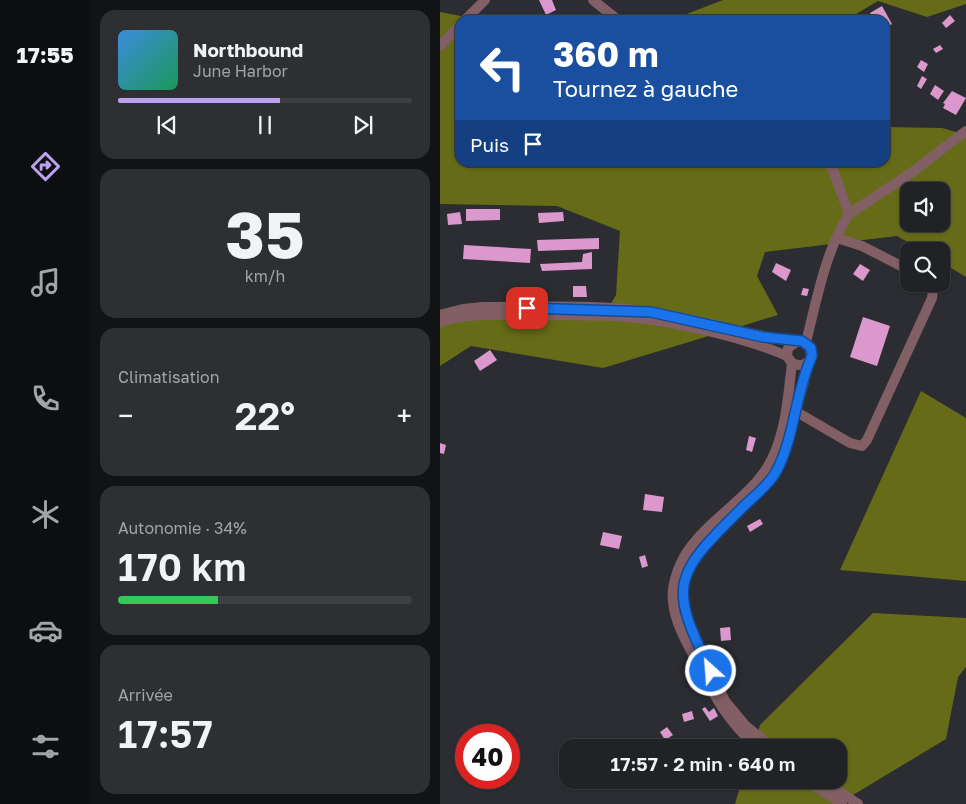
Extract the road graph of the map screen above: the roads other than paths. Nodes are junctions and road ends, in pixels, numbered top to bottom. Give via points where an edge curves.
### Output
1 (485, 0) edge
2 (593, 0) edge
3 (470, 15) edge
4 (612, 15) edge
5 (455, 30) edge
6 (440, 46) edge
7 (966, 131) edge
8 (831, 167) edge
9 (849, 214) junction
10 (837, 238) junction
11 (900, 265) edge
12 (933, 292) edge
13 (440, 315) edge
14 (440, 322) edge
15 (802, 342) junction
16 (790, 359) junction
17 (810, 360) junction
18 (794, 411) junction
19 (750, 739) edge
20 (762, 739) edge
21 (820, 789) edge
22 (836, 789) edge
23 (842, 804) edge
24 (858, 804) edge

1 - 3 street
2 - 4 street
5 - 6 street
7 - 9 street via 911,174
8 - 9 street
9 - 10 street
10 - 11 street via 862,246
10 - 15 street
12 - 18 street via 862,446 850,443
13 - 15 street via 483,308 629,310
14 - 16 street via 492,315 615,316 672,324 750,343
15 - 16 street via 788,348
15 - 17 street via 811,348
16 - 17 street via 799,365
16 - 19 street via 783,425 770,462 688,551 673,590 679,628 718,702
17 - 18 street
18 - 20 street via 783,458 774,475 696,555 687,571 682,591 687,622 726,700 745,725
21 - 23 street
22 - 24 street

